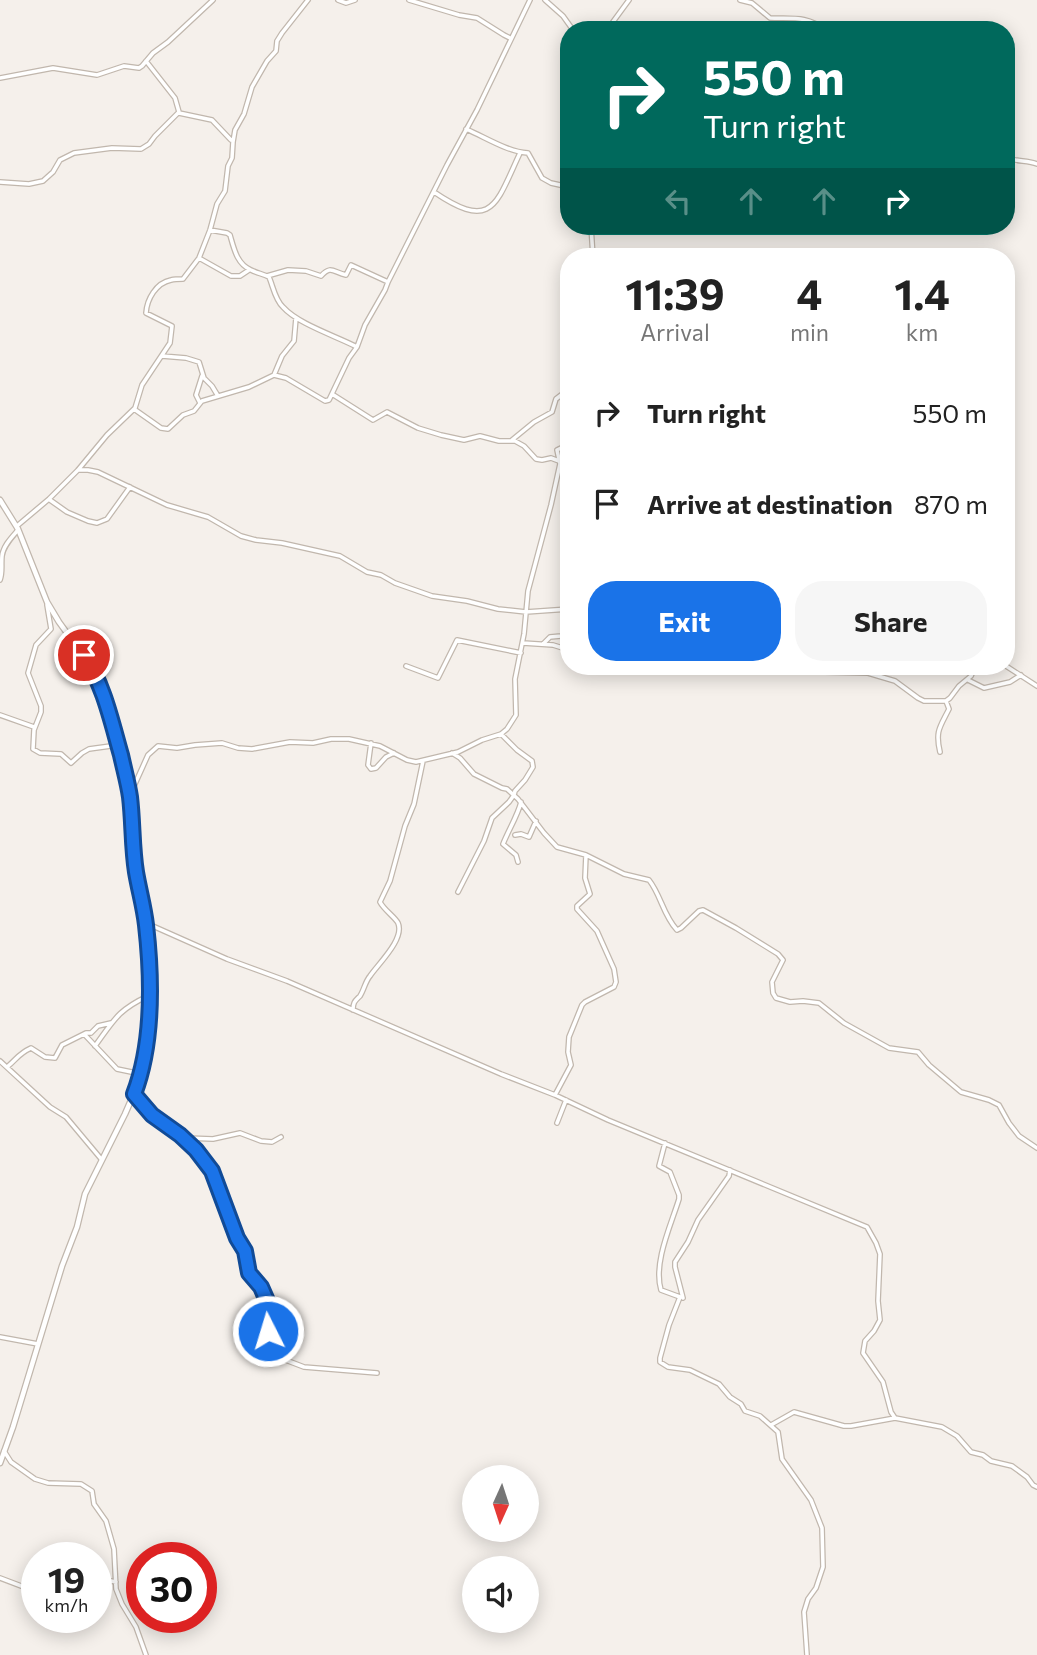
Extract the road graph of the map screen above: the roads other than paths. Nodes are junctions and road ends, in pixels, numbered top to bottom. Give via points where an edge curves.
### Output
1 (213, 0) edge
2 (308, 0) edge
3 (338, 0) edge
4 (355, 0) edge
5 (409, 0) edge
6 (530, 0) edge
7 (545, 0) edge
8 (629, 0) edge
9 (740, 0) edge
10 (752, 1) edge
11 (567, 21) edge
12 (614, 21) edge
13 (808, 21) edge
14 (511, 37) junction
15 (146, 61) junction
16 (0, 78) edge
17 (179, 113) junction
18 (466, 129) junction
19 (233, 142) junction
20 (520, 153) junction
21 (1015, 160) edge
22 (1037, 164) edge
23 (0, 182) edge
24 (560, 185) edge
25 (433, 192) junction
26 (210, 230) junction
27 (199, 258) junction
28 (250, 270) junction
29 (267, 276) junction
30 (388, 282) junction
31 (296, 318) junction
32 (357, 347) junction
33 (161, 356) junction
34 (274, 375) junction
35 (202, 376) junction
36 (332, 394) junction
37 (218, 396) junction
38 (560, 396) edge
39 (200, 403) junction
40 (134, 409) junction
41 (512, 441) junction
42 (560, 448) edge
43 (559, 461) junction
44 (78, 470) junction
45 (130, 487) junction
46 (49, 499) junction
47 (0, 500) edge
48 (17, 528) junction
49 (0, 580) edge
50 (47, 602) junction
51 (560, 610) edge
52 (526, 612) junction
53 (560, 636) edge
54 (523, 643) junction
55 (543, 644) junction
56 (560, 647) edge
57 (521, 653) junction
58 (406, 667) dead end
59 (1015, 671) edge
60 (873, 675) edge
61 (971, 675) edge
62 (1021, 675) junction
63 (967, 680) junction
64 (1037, 686) edge
65 (946, 701) junction
66 (0, 715) edge
67 (34, 727) junction
68 (502, 734) junction
69 (371, 743) junction
70 (118, 745) junction
71 (940, 751) dead end
72 (394, 753) junction
73 (452, 753) junction
74 (423, 761) junction
75 (130, 795) junction
76 (514, 795) junction
77 (521, 802) junction
78 (536, 821) junction
79 (515, 835) dead end
80 (586, 855) junction
81 (518, 862) dead end
82 (458, 892) dead end
83 (145, 923) junction
84 (148, 996) junction
85 (353, 1010) junction
86 (111, 1023) junction
87 (84, 1034) junction
88 (95, 1046) junction
89 (0, 1061) edge
90 (7, 1067) junction
91 (141, 1074) junction
92 (555, 1095) junction
93 (133, 1097) junction
94 (566, 1100) junction
95 (557, 1123) dead end
96 (183, 1137) junction
97 (281, 1137) dead end
98 (665, 1143) junction
99 (1037, 1148) edge
100 (102, 1160) junction
101 (730, 1170) junction
102 (683, 1298) dead end
103 (0, 1337) edge
104 (38, 1344) junction
105 (377, 1373) dead end
106 (895, 1418) junction
107 (771, 1425) junction
108 (4, 1451) junction
109 (0, 1463) edge
110 (1037, 1487) edge
111 (0, 1578) edge
112 (112, 1581) edge
113 (116, 1582) junction
114 (21, 1586) edge
115 (146, 1655) edge
116 (807, 1655) edge

1 - 15 street
2 - 19 street via 277,41 276,51 253,87
3 - 4 street
5 - 14 street via 477,18
6 - 14 street
7 - 11 street
8 - 12 street
9 - 10 street
10 - 13 street via 770,18
14 - 18 street
15 - 16 street via 139,68 124,66 97,75 53,68
15 - 17 street via 175,98
17 - 19 street via 212,120
17 - 23 street via 141,149 74,153 60,160 43,180
18 - 20 street
18 - 25 street
19 - 26 street via 227,185
20 - 24 street via 529,154 542,178
20 - 25 street via 489,209 464,209
21 - 22 street
25 - 30 street
26 - 27 street
26 - 28 street via 230,235 237,256
27 - 28 street via 232,276
27 - 33 street via 183,279 162,284 148,302 148,315 172,326 170,343
28 - 29 street
29 - 30 street via 288,270 321,276 329,270 346,275 351,265
29 - 31 street via 280,304
30 - 32 street
31 - 32 street
31 - 34 street via 295,337
32 - 36 street
33 - 35 street via 195,360
33 - 40 street via 142,385
34 - 36 street via 325,401
34 - 37 street
35 - 37 street
35 - 39 street via 196,395
36 - 41 street via 373,420 387,412 449,438
37 - 39 street
38 - 41 street via 552,412
39 - 40 street via 168,429
40 - 44 street
41 - 43 street via 536,459
42 - 43 street
43 - 52 street
44 - 45 street via 98,472
44 - 46 street
45 - 46 street via 108,517 97,523 67,512
45 - 52 street via 167,505 208,517 247,538 340,556 424,594
46 - 48 street
47 - 48 street
48 - 49 street via 3,553
48 - 50 street
50 - 67 street via 51,629 36,645 28,673 41,706
50 - 70 street via 93,668
51 - 52 street
52 - 54 street
53 - 55 street
54 - 55 street
54 - 57 street
55 - 56 street
57 - 58 street via 457,640 438,678
57 - 68 street via 515,680 516,715
59 - 62 street
60 - 65 street via 899,683 922,700
61 - 63 street
62 - 63 street via 984,688
62 - 64 street
63 - 65 street
65 - 71 street via 949,709 937,738
66 - 67 street
67 - 70 street via 34,751 61,754 70,763 85,751
68 - 73 street
68 - 76 street via 533,764
69 - 72 street
69 - 72 street via 371,768
69 - 75 street via 331,739 252,749 222,743 159,746 148,755
70 - 75 street
72 - 74 street
73 - 74 street
73 - 76 street via 474,774
74 - 85 street via 414,804 380,902 397,922 397,936 355,999
75 - 83 street
76 - 77 street
76 - 82 street via 492,818
77 - 78 street
77 - 81 street via 503,844
78 - 79 street via 529,837
78 - 80 street via 557,847
80 - 92 street via 585,882 590,894 577,909 597,931 616,982 582,1005 569,1037 571,1065
80 - 99 street via 624,874 649,880 677,930 703,910 778,954 783,960 772,982 776,998 819,1003 889,1048 918,1052 961,1092 999,1105 1019,1136
83 - 84 street
83 - 85 street
84 - 86 street via 124,1009
84 - 91 street
85 - 92 street
86 - 87 street
86 - 88 street
87 - 88 street
87 - 90 street via 62,1045 55,1058 30,1048
88 - 91 street via 117,1069
89 - 90 street
90 - 100 street via 66,1117
91 - 93 street
92 - 94 street
93 - 96 street
93 - 100 street
94 - 95 street
94 - 98 street
96 - 97 street via 213,1139 240,1133 272,1142
96 - 105 street via 214,1176 245,1251 249,1273 268,1303 268,1335 274,1351 304,1367
98 - 101 street
98 - 107 street via 659,1166 670,1172 679,1195 661,1258 659,1283 661,1290 680,1299 660,1362 719,1384 745,1411
100 - 104 street via 85,1194
101 - 102 street via 676,1262
101 - 106 street via 868,1229 880,1254 880,1320 865,1341 863,1353 883,1382
103 - 104 street
104 - 108 street
106 - 107 street via 851,1426 794,1412
106 - 110 street via 944,1428 971,1452 1012,1466
107 - 116 street via 779,1435 784,1464 811,1500 822,1528 822,1571 804,1612
108 - 109 street
108 - 113 street via 35,1479 82,1484 92,1491 113,1544
111 - 114 street
112 - 113 street
113 - 115 street

